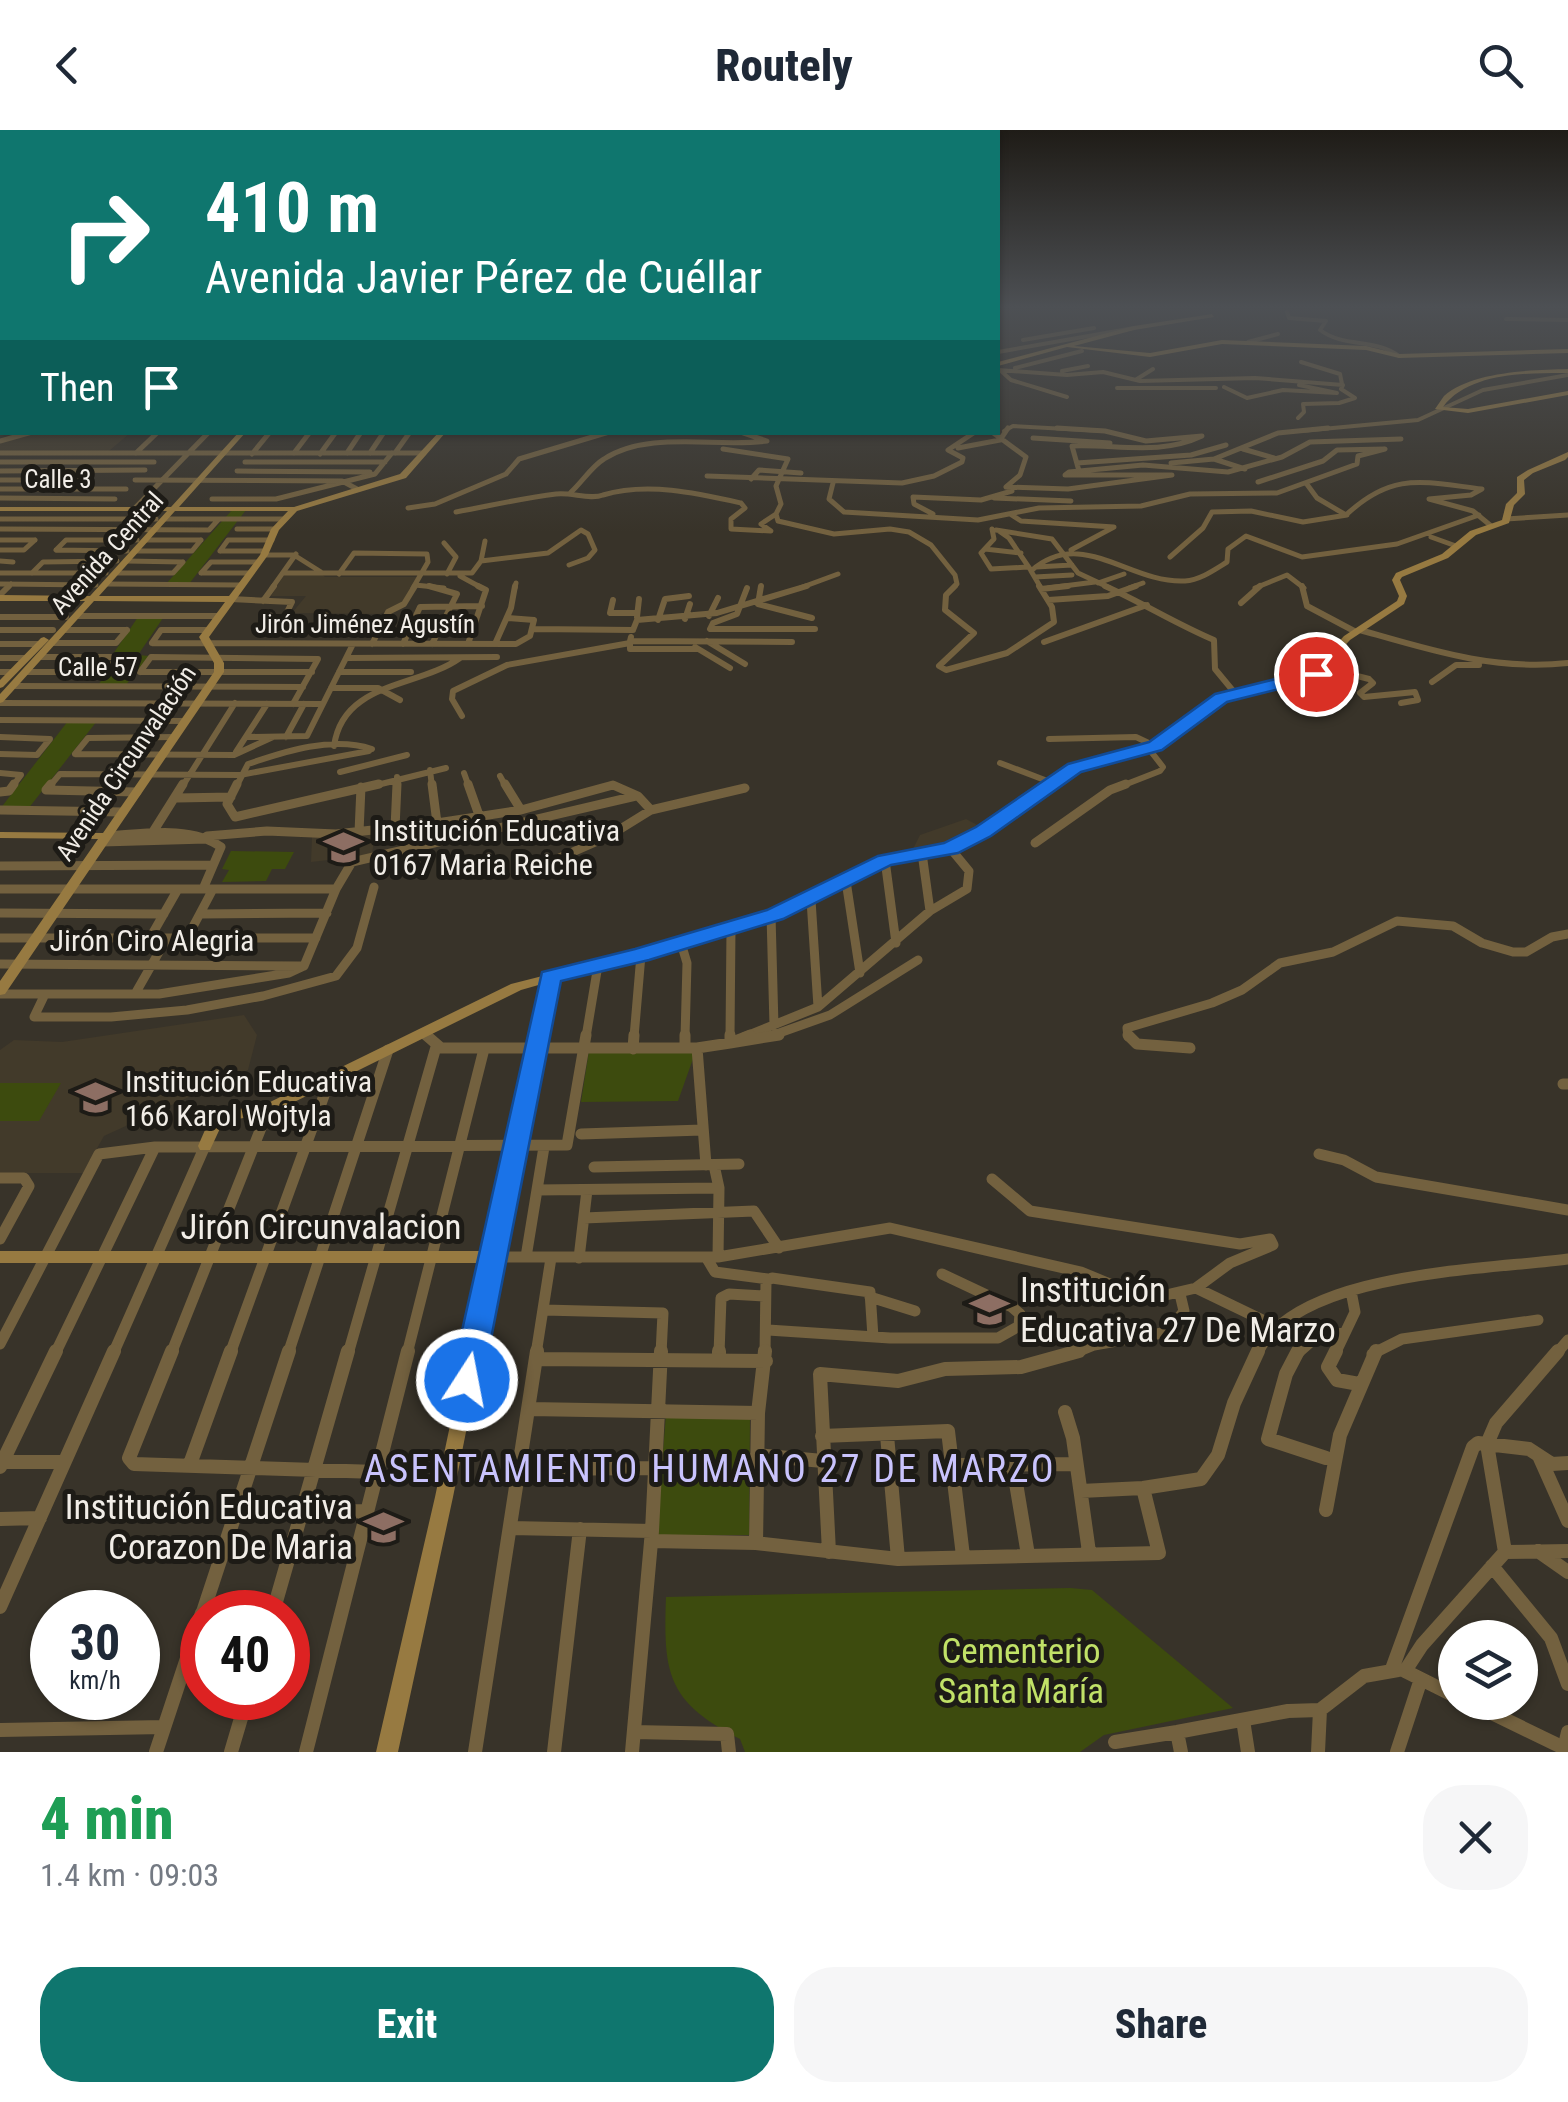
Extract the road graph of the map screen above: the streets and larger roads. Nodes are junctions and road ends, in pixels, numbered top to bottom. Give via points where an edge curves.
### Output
1 (1012, 381) edge
2 (1124, 381) edge
3 (1138, 381) joint
4 (1215, 381) edge
5 (1279, 381) junction
6 (1341, 381) edge
7 (1498, 381) edge
8 (1292, 382) junction
9 (1216, 384) junction
10 (1342, 384) junction
11 (1208, 385) joint
12 (1224, 387) junction
13 (1139, 390) junction
14 (1568, 393) edge
15 (1067, 397) dead end
16 (1442, 411) junction
17 (1298, 418) dead end
18 (155, 435) edge
19 (206, 435) edge
20 (233, 435) edge
21 (240, 435) edge
22 (267, 435) edge
23 (308, 435) edge
24 (334, 435) edge
25 (358, 435) edge
26 (382, 435) edge
27 (408, 435) edge
28 (439, 435) edge
29 (600, 435) edge
30 (748, 435) edge
31 (970, 435) edge
32 (995, 435) edge
33 (1033, 438) dead end
34 (1400, 439) dead end
35 (1000, 440) junction
36 (693, 444) junction
37 (1226, 445) dead end
38 (958, 448) dead end
39 (1124, 449) junction
40 (1242, 449) junction
41 (0, 453) edge
42 (70, 453) junction
43 (136, 453) junction
44 (164, 453) junction
45 (189, 453) junction
46 (221, 453) junction
47 (252, 453) junction
48 (294, 453) junction
49 (321, 453) junction
50 (347, 453) junction
51 (370, 453) junction
52 (394, 453) junction
53 (424, 453) junction
54 (1229, 454) junction
55 (1568, 454) edge
56 (1214, 459) junction
57 (1276, 459) junction
58 (0, 462) edge
59 (58, 462) junction
60 (154, 462) junction
61 (244, 462) junction
62 (315, 462) junction
63 (385, 462) junction
64 (1077, 463) junction
65 (1260, 464) junction
66 (1148, 465) junction
67 (1244, 469) junction
68 (145, 470) junction
69 (0, 471) edge
70 (49, 471) junction
71 (100, 471) junction
72 (237, 471) junction
73 (308, 471) junction
74 (377, 472) junction
75 (781, 472) junction
76 (1080, 472) junction
77 (801, 473) dead end
78 (708, 476) dead end
79 (0, 480) edge
80 (38, 480) junction
81 (90, 480) junction
82 (135, 480) junction
83 (162, 480) junction
84 (196, 480) junction
85 (229, 480) junction
86 (256, 480) junction
87 (281, 480) junction
88 (751, 480) junction
89 (779, 480) junction
90 (301, 481) junction
91 (345, 482) junction
92 (1258, 482) dead end
93 (1306, 482) junction
94 (833, 483) junction
95 (81, 488) junction
96 (126, 488) junction
97 (0, 489) edge
98 (28, 489) junction
99 (357, 489) junction
100 (1024, 490) junction
101 (571, 492) junction
102 (0, 498) edge
103 (17, 498) junction
104 (987, 498) junction
105 (115, 499) junction
106 (212, 499) junction
107 (239, 499) junction
108 (264, 499) junction
109 (1071, 500) dead end
110 (298, 506) junction
111 (408, 508) dead end
112 (105, 509) junction
113 (134, 509) junction
114 (204, 509) junction
115 (1, 512) edge
116 (456, 512) dead end
117 (776, 514) junction
118 (1010, 514) junction
119 (1479, 515) junction
120 (1568, 515) edge
121 (1347, 516) junction
122 (937, 517) junction
123 (57, 519) junction
124 (87, 519) junction
125 (1506, 519) junction
126 (218, 520) junction
127 (244, 520) junction
128 (283, 520) junction
129 (978, 520) junction
130 (1490, 526) junction
131 (275, 529) junction
132 (0, 530) edge
133 (46, 530) junction
134 (77, 530) junction
135 (210, 530) joint
136 (994, 530) junction
137 (1432, 537) dead end
138 (0, 540) edge
139 (66, 540) joint
140 (272, 540) junction
141 (485, 541) dead end
142 (444, 543) dead end
143 (136, 546) junction
144 (1456, 546) junction
145 (0, 550) edge
146 (220, 550) joint
147 (985, 550) junction
148 (1071, 550) junction
149 (1060, 551) junction
150 (378, 553) junction
151 (406, 553) junction
152 (1021, 553) junction
153 (296, 554) junction
154 (263, 556) junction
155 (1170, 557) dead end
156 (481, 561) junction
157 (0, 562) edge
158 (44, 562) joint
159 (183, 562) joint
160 (1072, 565) junction
161 (570, 566) dead end
162 (1032, 571) junction
163 (0, 573) edge
164 (32, 573) junction
165 (173, 573) joint
166 (250, 573) junction
167 (283, 573) junction
168 (324, 574) junction
169 (339, 574) junction
170 (367, 574) junction
171 (395, 574) junction
172 (421, 574) junction
173 (451, 574) junction
174 (838, 574) dead end
175 (1124, 574) dead end
176 (1072, 575) dead end
177 (516, 583) dead end
178 (1096, 583) junction
179 (1143, 583) dead end
180 (0, 584) edge
181 (11, 584) junction
182 (241, 585) junction
183 (415, 585) junction
184 (760, 586) dead end
185 (748, 588) dead end
186 (1040, 588) junction
187 (1118, 593) junction
188 (0, 598) edge
189 (718, 598) dead end
190 (639, 599) dead end
191 (87, 600) junction
192 (230, 600) junction
193 (613, 600) dead end
194 (690, 600) joint
195 (1048, 600) junction
196 (263, 601) junction
197 (1241, 603) dead end
198 (758, 604) junction
199 (450, 606) junction
200 (482, 606) junction
201 (1147, 606) junction
202 (738, 611) junction
203 (218, 616) junction
204 (709, 616) junction
205 (0, 617) edge
206 (71, 617) junction
207 (637, 617) junction
208 (506, 618) junction
209 (685, 618) junction
210 (812, 618) dead end
211 (658, 620) junction
212 (279, 628) dead end
213 (534, 629) junction
214 (815, 629) dead end
215 (0, 630) edge
216 (59, 630) junction
217 (633, 630) junction
218 (1358, 631) junction
219 (206, 637) junction
220 (705, 640) junction
221 (630, 642) junction
222 (792, 642) dead end
223 (1044, 642) dead end
224 (52, 643) junction
225 (0, 644) edge
226 (40, 644) junction
227 (353, 644) junction
228 (372, 644) junction
229 (403, 644) junction
230 (432, 644) junction
231 (468, 644) junction
232 (495, 644) junction
233 (694, 644) junction
234 (497, 656) dead end
235 (40, 657) junction
236 (0, 658) edge
237 (26, 658) junction
238 (216, 658) junction
239 (346, 658) junction
240 (460, 658) junction
241 (1500, 663) junction
242 (1568, 663) edge
243 (744, 664) dead end
244 (1322, 667) junction
245 (730, 668) dead end
246 (0, 672) edge
247 (12, 672) junction
248 (26, 672) junction
249 (219, 672) junction
250 (312, 672) junction
251 (339, 672) junction
252 (430, 672) junction
253 (1432, 682) dead end
254 (0, 685) edge
255 (12, 686) junction
256 (303, 687) junction
257 (209, 688) junction
258 (331, 688) junction
259 (378, 688) junction
260 (1234, 692) junction
261 (400, 700) dead end
262 (0, 701) edge
263 (198, 703) junction
264 (1401, 703) dead end
265 (235, 704) junction
266 (267, 704) junction
267 (293, 704) junction
268 (304, 704) junction
269 (321, 704) junction
270 (462, 716) dead end
271 (0, 720) edge
272 (186, 721) junction
273 (0, 737) edge
274 (175, 737) junction
275 (248, 737) junction
276 (274, 737) junction
277 (286, 737) junction
278 (1049, 739) dead end
279 (334, 746) junction
280 (1152, 748) junction
281 (365, 752) junction
282 (0, 754) edge
283 (162, 755) junction
284 (202, 755) junction
285 (234, 755) junction
286 (407, 755) dead end
287 (335, 760) junction
288 (1000, 763) dead end
289 (372, 764) junction
290 (446, 768) dead end
291 (430, 770) junction
292 (192, 772) junction
293 (340, 772) junction
294 (0, 773) edge
295 (150, 773) junction
296 (210, 773) junction
297 (464, 773) dead end
298 (240, 775) junction
299 (500, 776) dead end
300 (396, 778) junction
301 (382, 781) junction
302 (1050, 782) junction
303 (361, 787) junction
304 (745, 788) dead end
305 (350, 790) junction
306 (3, 792) edge
307 (137, 792) junction
308 (638, 796) junction
309 (231, 797) junction
310 (177, 798) junction
311 (0, 810) edge
312 (520, 810) junction
313 (651, 810) junction
314 (123, 812) junction
315 (480, 818) junction
316 (437, 823) junction
317 (395, 828) junction
318 (359, 832) junction
319 (151, 835) junction
320 (0, 838) edge
321 (206, 838) junction
322 (104, 839) junction
323 (1035, 844) dead end
324 (950, 848) junction
325 (922, 854) junction
326 (885, 860) junction
327 (0, 866) edge
328 (213, 866) junction
329 (86, 867) junction
330 (545, 875) dead end
331 (846, 881) junction
332 (374, 887) dead end
333 (0, 889) edge
334 (70, 889) junction
335 (178, 889) junction
336 (208, 889) junction
337 (336, 889) junction
338 (811, 900) junction
339 (930, 912) junction
340 (0, 913) edge
341 (326, 913) junction
342 (53, 914) junction
343 (164, 914) junction
344 (200, 914) junction
345 (771, 916) junction
346 (731, 928) junction
347 (1568, 934) edge
348 (0, 938) edge
349 (37, 938) junction
350 (150, 938) junction
351 (167, 938) junction
352 (187, 938) junction
353 (316, 938) junction
354 (680, 943) junction
355 (896, 943) junction
356 (641, 955) junction
357 (918, 960) dead end
358 (0, 964) edge
359 (19, 964) junction
360 (153, 964) junction
361 (598, 965) junction
362 (304, 966) junction
363 (860, 973) junction
364 (550, 977) junction
365 (0, 992) edge
366 (46, 994) junction
367 (135, 994) junction
368 (818, 1007) junction
369 (774, 1026) junction
370 (424, 1033) junction
371 (730, 1043) junction
372 (436, 1047) junction
373 (535, 1048) junction
374 (585, 1048) junction
375 (633, 1048) junction
376 (691, 1048) junction
377 (1190, 1048) dead end
378 (484, 1049) junction
379 (388, 1050) junction
380 (330, 1078) junction
381 (268, 1108) junction
382 (702, 1130) junction
383 (575, 1138) junction
384 (205, 1146) junction
385 (155, 1147) junction
386 (458, 1147) junction
387 (516, 1147) junction
388 (256, 1148) junction
389 (305, 1148) junction
390 (357, 1148) junction
391 (408, 1148) junction
392 (544, 1148) junction
393 (1319, 1154) dead end
394 (739, 1164) dead end
395 (710, 1165) junction
396 (594, 1167) dead end
397 (0, 1178) edge
398 (992, 1179) dead end
399 (719, 1188) junction
400 (538, 1190) junction
401 (588, 1190) junction
402 (1532, 1201) junction
403 (1506, 1206) dead end
404 (1568, 1210) edge
405 (720, 1213) junction
406 (584, 1218) junction
407 (0, 1239) edge
408 (779, 1248) junction
409 (156, 1256) junction
410 (212, 1256) junction
411 (322, 1256) junction
412 (430, 1256) junction
413 (44, 1257) junction
414 (98, 1257) junction
415 (268, 1257) junction
416 (375, 1257) junction
417 (492, 1257) junction
418 (526, 1257) junction
419 (712, 1257) junction
420 (0, 1258) edge
421 (551, 1258) junction
422 (579, 1258) junction
423 (1568, 1259) edge
424 (942, 1274) dead end
425 (767, 1286) junction
426 (1196, 1288) junction
427 (1351, 1291) junction
428 (1180, 1294) junction
429 (870, 1297) junction
430 (544, 1310) junction
431 (915, 1310) dead end
432 (1538, 1320) dead end
433 (1274, 1326) junction
434 (768, 1330) junction
435 (1344, 1333) junction
436 (873, 1337) junction
437 (1568, 1340) edge
438 (0, 1344) edge
439 (663, 1358) junction
440 (537, 1359) junction
441 (719, 1360) junction
442 (766, 1360) junction
443 (1360, 1384) junction
444 (530, 1409) junction
445 (660, 1410) junction
446 (758, 1412) junction
447 (1065, 1412) dead end
448 (886, 1435) junction
449 (822, 1436) junction
450 (1487, 1444) junction
451 (757, 1455) junction
452 (1539, 1456) junction
453 (1326, 1458) dead end
454 (823, 1461) junction
455 (64, 1462) junction
456 (1, 1464) edge
457 (190, 1464) junction
458 (1074, 1464) junction
459 (1568, 1464) edge
460 (953, 1465) junction
461 (1013, 1466) junction
462 (656, 1468) junction
463 (520, 1469) junction
464 (250, 1471) junction
465 (314, 1472) junction
466 (377, 1472) junction
467 (1144, 1488) junction
468 (1081, 1491) junction
469 (1326, 1510) dead end
470 (367, 1511) junction
471 (237, 1514) junction
472 (302, 1514) junction
473 (1566, 1515) edge
474 (40, 1518) junction
475 (0, 1519) edge
476 (511, 1528) junction
477 (580, 1528) junction
478 (652, 1536) junction
479 (756, 1543) junction
480 (1538, 1551) junction
481 (1568, 1551) edge
482 (829, 1552) junction
483 (1090, 1552) junction
484 (1505, 1552) junction
485 (1028, 1555) junction
486 (962, 1556) junction
487 (898, 1559) junction
488 (1492, 1566) junction
489 (1568, 1572) edge
490 (211, 1590) edge
491 (280, 1590) edge
492 (0, 1607) edge
493 (1399, 1670) junction
494 (1421, 1679) junction
495 (180, 1680) edge
496 (1568, 1684) edge
497 (1438, 1688) edge
498 (1320, 1710) junction
499 (241, 1720) edge
500 (1243, 1720) junction
501 (1510, 1720) edge
502 (164, 1727) junction
503 (0, 1730) edge
504 (634, 1732) junction
505 (1177, 1732) junction
506 (1115, 1742) dead end
507 (1566, 1745) edge
508 (156, 1752) edge
509 (231, 1752) edge
510 (306, 1752) edge
511 (386, 1752) edge
512 (475, 1752) edge
513 (554, 1752) edge
514 (632, 1752) edge
515 (729, 1752) edge
516 (1181, 1752) edge
517 (1248, 1752) edge
518 (1318, 1752) edge
519 (1397, 1752) edge

1 - 15 street
2 - 13 street via 1116,388
3 - 11 street
3 - 13 street
4 - 9 street
5 - 8 street
5 - 9 street
5 - 12 street
6 - 10 street
7 - 16 street via 1476,389 1459,386 1442,401
8 - 10 street
8 - 12 street via 1337,393 1284,390 1246,398
9 - 11 street
9 - 12 street
9 - 13 street
10 - 17 street via 1354,399 1304,404
14 - 16 street
16 - 40 street via 1372,427 1278,433
18 - 43 street
19 - 45 street
20 - 46 street, Avenida Central
21 - 46 street, Avenida Central
22 - 47 street
23 - 48 street
24 - 49 street
25 - 50 street
26 - 51 street
27 - 52 street
28 - 53 street
29 - 111 street via 519,459 504,476
30 - 36 street via 768,442
31 - 94 street via 948,450 963,461 934,476 893,484
32 - 35 street
33 - 39 street via 1092,438
34 - 57 street via 1314,442
35 - 38 street
35 - 39 street via 1013,426 1107,431 1146,441 1202,437
35 - 100 street via 1027,458 1006,487
36 - 75 street via 788,459
36 - 101 street via 651,446 601,460
37 - 64 street via 1187,456
39 - 64 street via 1072,446
40 - 54 street
40 - 57 street
41 - 42 street
42 - 43 street
42 - 59 street
43 - 44 street
44 - 45 street
44 - 60 street
45 - 46 street
45 - 83 street
46 - 47 street
46 - 84 street, Avenida Central
47 - 48 street
47 - 61 street
48 - 49 street
49 - 50 street
49 - 62 street
50 - 51 street
51 - 52 street
52 - 53 street
52 - 63 street
53 - 99 street via 405,476
54 - 56 street
54 - 65 street
55 - 125 street via 1520,479 1521,494
56 - 66 street
56 - 67 street
57 - 65 street
58 - 59 street
59 - 60 street
59 - 70 street
60 - 68 street
61 - 62 street
61 - 72 street
62 - 63 street
62 - 73 street
63 - 74 street
64 - 76 street
65 - 67 street
66 - 67 street
66 - 76 street
68 - 71 street
68 - 82 street
69 - 70 street
70 - 71 street
70 - 80 street
71 - 81 street
72 - 73 street
72 - 85 street
73 - 74 street
73 - 90 street
74 - 91 street
75 - 77 street
75 - 88 street via 758,470
75 - 89 street
76 - 100 street via 1065,474 1172,475
78 - 88 street
79 - 80 street
80 - 81 street
80 - 98 street
81 - 95 street
82 - 83 street
82 - 96 street
83 - 84 street
83 - 113 street
84 - 85 street
84 - 143 street, Avenida Central
85 - 86 street
85 - 106 street
86 - 87 street
86 - 107 street
87 - 90 street
87 - 108 street
88 - 89 street
89 - 94 street
89 - 117 street
90 - 91 street
91 - 99 street
91 - 108 street
92 - 93 street via 1323,461 1336,450 1384,448
93 - 118 street via 1277,493 1190,494 1144,505
93 - 121 street via 1317,498
94 - 122 street via 829,498 842,511
95 - 96 street
95 - 98 street
96 - 105 street
97 - 98 street
98 - 103 street
99 - 110 street
100 - 104 street
101 - 116 street
101 - 117 street via 602,496 648,488 712,496 745,506 728,525 736,530 771,531 761,524
102 - 103 street, Calle 3
103 - 105 street, Calle 3
103 - 115 street
104 - 109 street
104 - 122 street via 913,497
105 - 112 street
106 - 107 street
106 - 114 street
107 - 108 street
110 - 114 street
110 - 128 street, Avenida Circunvalación
112 - 113 street
112 - 115 street
113 - 143 street
114 - 143 street
115 - 123 street
117 - 195 street via 776,520 838,534 876,528 915,534 936,549 958,581 946,594 946,610 974,633 942,669 1007,653 1048,628 1056,615
118 - 129 street
118 - 148 street via 1114,527
119 - 121 street via 1430,498 1466,498 1483,490 1409,480 1362,500
119 - 130 street
119 - 148 street via 1397,544 1300,557 1246,536 1228,549 1226,562 1187,581 1144,577
120 - 125 street
121 - 155 street via 1303,522 1250,510 1212,512
122 - 129 street
123 - 124 street
123 - 133 street
124 - 134 street
124 - 143 street
125 - 130 street
126 - 127 street
126 - 135 street
126 - 143 street
127 - 128 street
127 - 131 street via 237,529
128 - 131 street, Avenida Circunvalación
129 - 136 street
130 - 144 street
131 - 140 street, Avenida Circunvalación
132 - 133 street
133 - 134 street
134 - 143 street
135 - 143 street
136 - 147 street
136 - 149 street via 1047,538
136 - 152 street
137 - 144 street
138 - 145 street via 35,540 24,550
139 - 143 street
139 - 143 street via 56,550
140 - 146 street via 228,540
140 - 154 street, Avenida Circunvalación
141 - 156 street
142 - 173 street via 456,557
143 - 143 street via 201,540 192,551
143 - 158 street
143 - 159 street
143 - 164 street
143 - 165 street
143 - 181 street
143 - 182 street
143 - 191 street, Avenida Central
144 - 218 street via 1400,574 1401,602
146 - 154 street
147 - 152 street
147 - 162 street via 980,558 991,569
148 - 149 street
149 - 160 street
149 - 162 street
150 - 151 street
150 - 169 street via 352,553
150 - 170 street
151 - 171 street
151 - 172 street via 427,554
152 - 162 street
153 - 154 street
153 - 167 street
153 - 168 street
154 - 166 street, Avenida Circunvalación
154 - 166 street via 211,562 202,573
156 - 161 street via 546,554 568,546 581,530 594,551
156 - 173 street via 472,573
157 - 163 street via 13,562
158 - 164 street
159 - 165 street
160 - 162 street
160 - 178 street
162 - 176 street
162 - 186 street
163 - 164 street
166 - 182 street, Avenida Circunvalación
167 - 168 street
167 - 196 street
168 - 169 street
169 - 170 street
170 - 171 street
171 - 172 street
172 - 173 street
172 - 183 street
173 - 200 street via 484,588
174 - 198 street
175 - 178 street
177 - 208 street
178 - 186 street
178 - 187 street
179 - 187 street
180 - 181 street
181 - 188 street
182 - 192 street, Avenida Circunvalación
183 - 199 street via 452,591 457,597
183 - 228 street via 404,604 388,612
184 - 198 street
185 - 202 street
186 - 195 street
187 - 195 street
187 - 201 street
188 - 191 street
189 - 204 street
190 - 207 street
191 - 192 street
191 - 206 street, Avenida Central
192 - 196 street
192 - 203 street, Avenida Circunvalación
193 - 207 street via 610,613
194 - 209 street
194 - 211 street via 665,598
196 - 212 street via 293,603
197 - 218 street via 1256,587 1287,575 1304,587 1307,606
198 - 202 street
198 - 210 street
199 - 200 street
199 - 229 street via 420,607
199 - 230 street
200 - 231 street
201 - 223 street
201 - 260 street via 1216,641 1210,657 1218,680
202 - 204 street
202 - 214 street via 709,628
203 - 206 street
203 - 219 street, Avenida Circunvalación
204 - 209 street
205 - 206 street
206 - 216 street, Avenida Central
207 - 211 street
207 - 217 street
208 - 213 street, Jirón Jiménez Agustín via 534,620
208 - 232 street
209 - 211 street
213 - 217 street
213 - 232 street, Jirón Jiménez Agustín via 522,642
215 - 216 street
216 - 224 street, Avenida Central
216 - 224 street via 127,630 116,643
216 - 226 street, Avenida Central
217 - 221 street
218 - 241 street
218 - 244 street
219 - 219 street, Jirón Jiménez Agustín via 161,630 152,643
219 - 227 street, Jirón Jiménez Agustín
219 - 238 street, Avenida Circunvalación
220 - 222 street
220 - 233 street
220 - 243 street
221 - 233 street via 630,649
221 - 270 street via 487,672 454,692
224 - 235 street, Avenida Central
225 - 226 street
226 - 237 street, Avenida Central
227 - 228 street, Jirón Jiménez Agustín
227 - 239 street
228 - 229 street, Jirón Jiménez Agustín
229 - 230 street, Jirón Jiménez Agustín
230 - 231 street, Jirón Jiménez Agustín
231 - 232 street, Jirón Jiménez Agustín
233 - 245 street
234 - 240 street
235 - 248 street, Avenida Central
235 - 248 street via 118,657 106,672
236 - 237 street
237 - 247 street, Avenida Central
238 - 249 street, Avenida Circunvalación
238 - 249 street via 151,657 140,672
238 - 250 street via 317,658
239 - 240 street
239 - 251 street
240 - 252 street
241 - 242 street
241 - 253 street via 1456,665
244 - 260 street via 1310,678
244 - 264 street via 1372,681 1360,693 1364,697 1416,692 1418,700
246 - 247 street
247 - 254 street, Avenida Central
248 - 255 street, Avenida Central
249 - 250 street
249 - 257 street, Avenida Circunvalación
250 - 256 street
251 - 252 street
251 - 258 street
252 - 259 street
255 - 257 street, Calle 57
255 - 262 street, Avenida Central
256 - 257 street, Calle 57
256 - 267 street
257 - 263 street, Avenida Circunvalación
258 - 259 street
258 - 269 street
259 - 261 street
259 - 279 street via 338,725
260 - 280 street
262 - 263 street
263 - 265 street
263 - 272 street, Avenida Circunvalación
265 - 266 street
265 - 284 street
266 - 267 street
266 - 275 street
267 - 268 street
268 - 269 street
268 - 277 street
269 - 277 street via 307,736
271 - 272 street
272 - 274 street, Avenida Circunvalación
273 - 282 street via 48,738 40,754
274 - 283 street, Avenida Circunvalación
274 - 283 street via 90,738 75,754
275 - 276 street
275 - 285 street
276 - 277 street
276 - 285 street
278 - 280 street via 1136,737
279 - 281 street via 372,748
279 - 298 street via 271,755
280 - 302 street via 1074,768
280 - 323 street via 1160,771 1110,790
281 - 287 street
281 - 289 street
283 - 284 street
283 - 295 street, Avenida Circunvalación
284 - 285 street
284 - 292 street
284 - 296 street
286 - 289 street
287 - 293 street
287 - 298 street
288 - 302 street
289 - 293 street
289 - 301 street
290 - 291 street
291 - 300 street
291 - 316 street
292 - 295 street
292 - 296 street
292 - 310 street
293 - 305 street
294 - 306 street via 19,774
295 - 307 street, Avenida Circunvalación
295 - 307 street via 64,774 46,790
296 - 298 street
297 - 315 street
298 - 309 street
299 - 312 street
300 - 301 street
300 - 317 street
301 - 303 street
302 - 324 street via 984,832
303 - 305 street
303 - 318 street
304 - 313 street
305 - 309 street via 246,816 229,811
307 - 314 street, Avenida Circunvalación
308 - 312 street via 613,786
308 - 313 street
308 - 337 street via 357,860
309 - 310 street
310 - 319 street
311 - 314 street
312 - 315 street
313 - 330 street via 550,862
314 - 322 street, Avenida Circunvalación
315 - 316 street
316 - 317 street
317 - 318 street
318 - 321 street
319 - 321 street
319 - 322 street
320 - 322 street
321 - 322 street
321 - 328 street via 220,845
322 - 329 street, Avenida Circunvalación
324 - 325 street
324 - 339 street via 964,860 970,883
325 - 326 street
325 - 339 street
326 - 331 street
326 - 355 street
327 - 329 street
328 - 329 street
328 - 336 street
329 - 334 street, Avenida Circunvalación
331 - 338 street
331 - 363 street
332 - 366 street via 348,965 336,976 240,1000 117,1016 34,1017
333 - 334 street
334 - 335 street
334 - 342 street, Avenida Circunvalación
335 - 336 street
335 - 343 street
336 - 337 street
336 - 344 street
337 - 341 street
338 - 345 street
338 - 368 street
339 - 355 street
340 - 342 street
341 - 344 street
341 - 353 street
342 - 343 street
342 - 349 street, Avenida Circunvalación
343 - 350 street
344 - 352 street
345 - 346 street
345 - 369 street
346 - 354 street
346 - 371 street
347 - 377 street via 1513,952 1448,925 1397,921 1333,952 1280,963 1212,1004 1127,1028 1137,1044
348 - 349 street
349 - 350 street
349 - 359 street, Avenida Circunvalación
350 - 351 street
351 - 352 street
351 - 360 street
352 - 353 street
353 - 362 street
354 - 356 street
354 - 376 street
355 - 363 street
356 - 361 street
356 - 375 street
357 - 371 street via 851,1007 790,1031
358 - 359 street, Jirón Ciro Alegria
359 - 360 street, Jirón Ciro Alegria
359 - 365 street, Avenida Circunvalación
360 - 362 street, Jirón Ciro Alegria
360 - 367 street
361 - 364 street
361 - 374 street
362 - 367 street via 188,992
363 - 368 street
364 - 370 street
364 - 373 street
365 - 366 street
366 - 367 street
368 - 369 street
369 - 371 street
370 - 372 street
370 - 379 street
371 - 376 street
372 - 378 street
372 - 391 street
373 - 374 street
373 - 378 street
373 - 387 street
374 - 375 street
374 - 383 street
375 - 376 street
376 - 382 street
378 - 386 street
379 - 380 street
379 - 390 street
380 - 381 street
380 - 389 street
381 - 384 street via 217,1118
381 - 388 street
382 - 383 street
382 - 395 street
383 - 392 street via 561,1148
384 - 385 street
384 - 388 street
384 - 409 street
385 - 413 street via 99,1154
385 - 414 street
386 - 387 street
386 - 391 street
386 - 412 street
387 - 392 street
387 - 417 street
388 - 389 street
388 - 410 street
389 - 390 street
389 - 415 street
390 - 391 street
390 - 411 street
391 - 416 street
392 - 400 street
393 - 402 street via 1376,1176
394 - 395 street
395 - 396 street
395 - 399 street
397 - 407 street via 24,1178 29,1186
398 - 426 street, Jirón Circunvalacion via 1030,1211 1240,1244 1273,1242
399 - 401 street
399 - 405 street
400 - 401 street
400 - 418 street
401 - 406 street
402 - 403 street
402 - 404 street
405 - 406 street
405 - 408 street via 754,1211
405 - 419 street
406 - 422 street
408 - 419 street, Jirón Circunvalacion
408 - 428 street, Jirón Circunvalacion via 890,1228 1081,1272 1129,1292
409 - 410 street, Jirón Circunvalacion
409 - 414 street, Jirón Circunvalacion
409 - 455 street
410 - 415 street, Jirón Circunvalacion
410 - 457 street via 130,1462
411 - 415 street, Jirón Circunvalacion
411 - 416 street, Jirón Circunvalacion
411 - 464 street
412 - 416 street, Jirón Circunvalacion
412 - 417 street, Jirón Circunvalacion
412 - 466 street
413 - 414 street, Jirón Circunvalacion
413 - 420 street, Jirón Circunvalacion
413 - 438 street
414 - 456 street
415 - 457 street
416 - 465 street
417 - 418 street, Jirón Circunvalacion
417 - 511 street
418 - 421 street, Jirón Circunvalacion
419 - 422 street, Jirón Circunvalacion
419 - 425 street via 715,1272
421 - 422 street, Jirón Circunvalacion
421 - 430 street
423 - 427 street
424 - 436 street via 1012,1307 1020,1314 1019,1326 998,1338
425 - 429 street
425 - 434 street
425 - 441 street via 721,1298
426 - 428 street, Jirón Circunvalacion
426 - 433 street
427 - 433 street
427 - 435 street via 1355,1312
428 - 449 street via 1184,1310 1168,1332 1094,1345 1056,1360 945,1369 898,1381 820,1374
429 - 431 street
429 - 436 street
430 - 439 street via 664,1314
430 - 440 street
432 - 443 street via 1384,1345 1372,1353
433 - 467 street via 1234,1403 1213,1466 1201,1479
434 - 436 street
434 - 442 street
435 - 443 street via 1328,1366 1337,1380
435 - 453 street via 1304,1344 1268,1438
437 - 450 street via 1496,1422
439 - 440 street
439 - 441 street
439 - 445 street
440 - 444 street
441 - 442 street
442 - 446 street
443 - 469 street via 1340,1435
444 - 445 street
444 - 463 street
445 - 446 street
445 - 462 street
446 - 451 street
447 - 458 street
448 - 449 street
448 - 460 street via 948,1431
448 - 487 street
449 - 454 street
450 - 452 street
450 - 484 street
450 - 493 street via 1473,1446
451 - 454 street
451 - 479 street
452 - 459 street
452 - 473 street
454 - 482 street
455 - 456 street
455 - 474 street
457 - 464 street
458 - 461 street
458 - 468 street
460 - 461 street
460 - 486 street
461 - 485 street
462 - 463 street
462 - 478 street
463 - 476 street
464 - 465 street
464 - 471 street
465 - 466 street
465 - 472 street
466 - 470 street
467 - 468 street
467 - 483 street via 1159,1553
468 - 483 street
470 - 472 street
470 - 510 street
471 - 472 street
471 - 490 street
472 - 491 street
474 - 475 street
474 - 492 street
476 - 477 street
476 - 512 street
477 - 478 street
477 - 513 street
478 - 479 street
478 - 504 street
479 - 482 street
480 - 481 street
480 - 484 street
480 - 489 street
482 - 487 street
483 - 485 street
484 - 488 street
485 - 486 street
486 - 487 street
488 - 493 street
488 - 496 street via 1551,1638
493 - 494 street
493 - 498 street via 1364,1676
494 - 497 street
494 - 519 street
495 - 502 street
498 - 500 street
498 - 518 street
499 - 509 street
500 - 505 street
500 - 517 street
501 - 507 street
502 - 503 street
502 - 508 street
504 - 514 street
504 - 515 street via 727,1734
505 - 506 street
505 - 516 street

